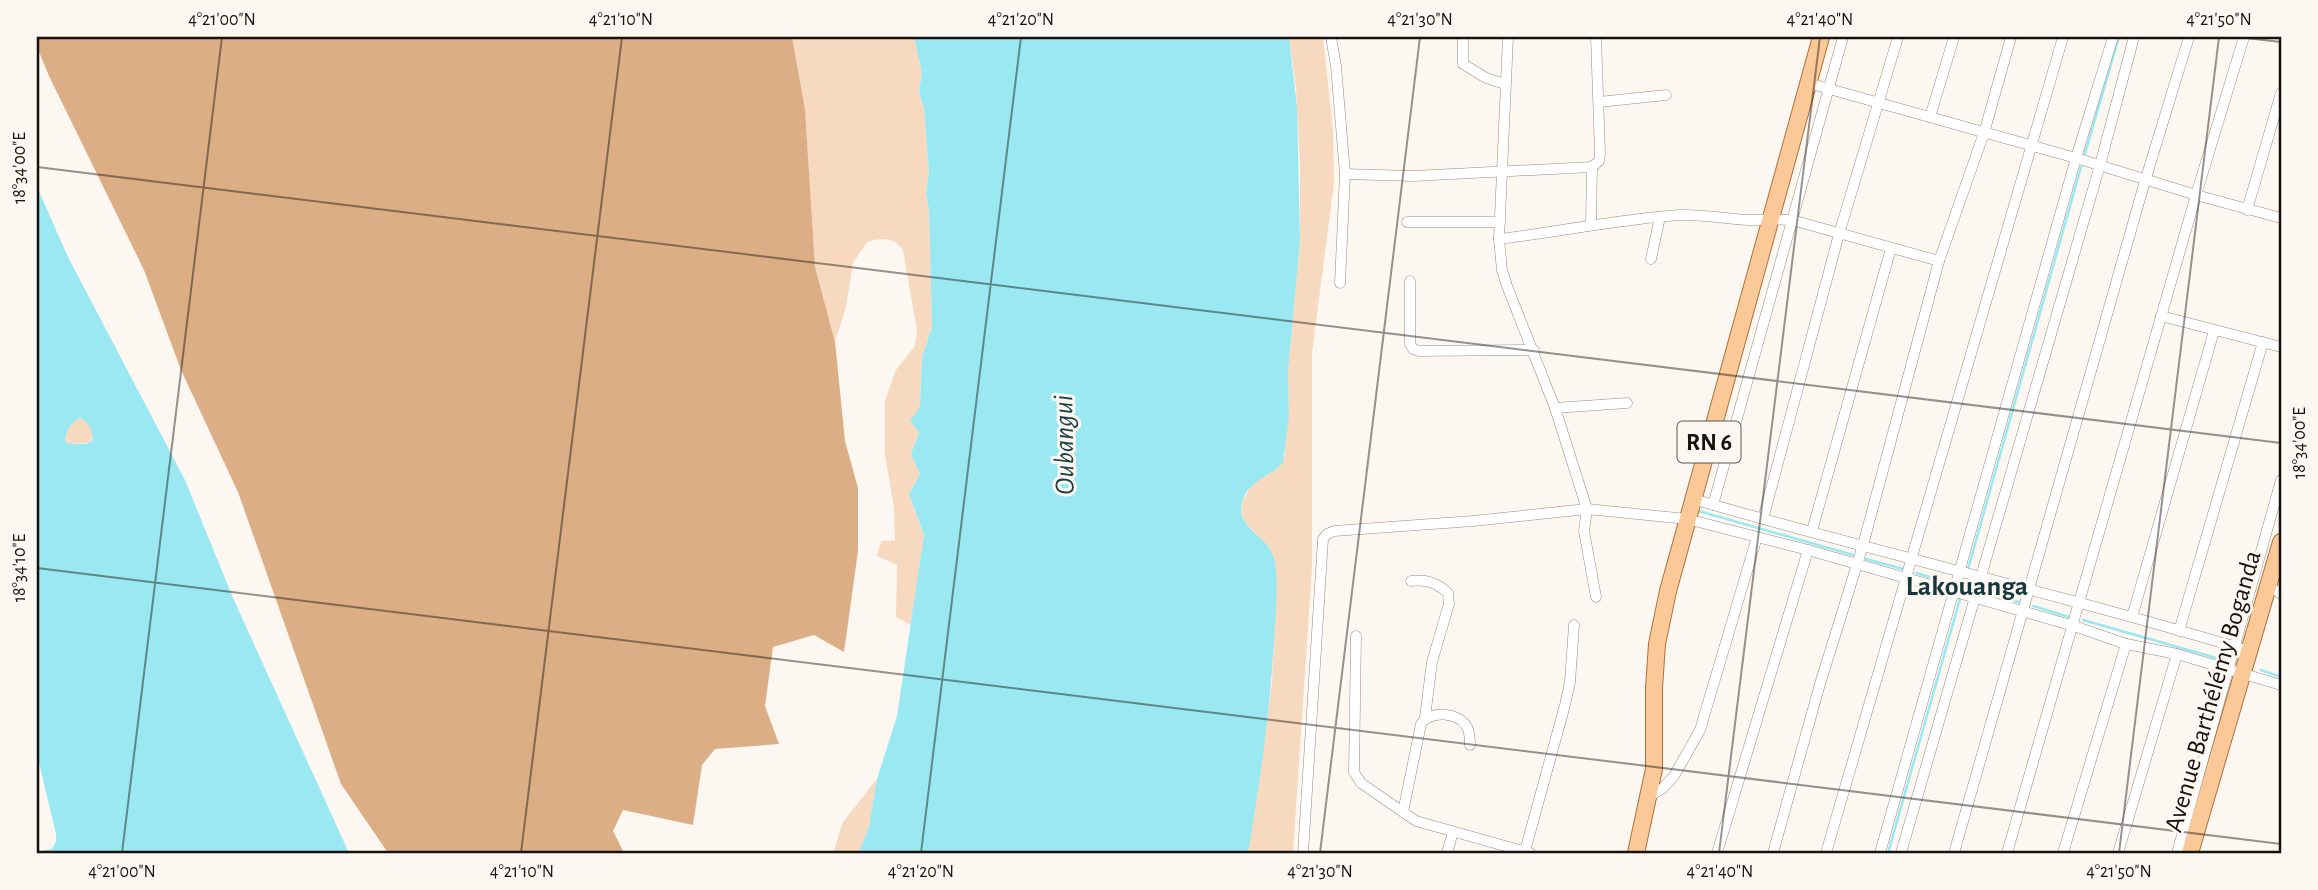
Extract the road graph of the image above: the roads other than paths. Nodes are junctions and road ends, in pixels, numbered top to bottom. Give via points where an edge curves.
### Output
1 (1331, 37) edge
2 (1463, 37) edge
3 (1508, 37) edge
4 (1596, 37) edge
5 (1821, 37) edge
6 (1843, 37) edge
7 (1898, 37) edge
8 (1954, 37) edge
9 (2011, 37) edge
10 (2063, 37) edge
11 (2113, 37) edge
12 (2134, 37) edge
13 (2189, 37) edge
14 (2244, 37) edge
15 (1505, 83) junction
16 (1808, 83) junction
17 (1829, 88) junction
18 (2281, 93) edge
19 (1666, 95) dead end
20 (1599, 102) junction
21 (1880, 102) junction
22 (1930, 117) junction
23 (1984, 133) junction
24 (2031, 146) junction
25 (2076, 158) junction
26 (2100, 165) junction
27 (1592, 167) junction
28 (1503, 172) junction
29 (1345, 174) junction
30 (2145, 180) junction
31 (2196, 195) junction
32 (2247, 210) junction
33 (1660, 217) junction
34 (1770, 218) junction
35 (2281, 218) edge
36 (1792, 220) junction
37 (1407, 222) dead end
38 (1500, 222) junction
39 (1591, 225) junction
40 (1839, 234) junction
41 (1499, 239) junction
42 (1891, 248) junction
43 (1651, 259) dead end
44 (1939, 261) junction
45 (1410, 281) dead end
46 (1340, 283) dead end
47 (2161, 316) junction
48 (2214, 331) junction
49 (2263, 342) junction
50 (2281, 347) edge
51 (1534, 350) junction
52 (1628, 403) dead end
53 (1555, 408) junction
54 (2281, 480) edge
55 (1693, 499) junction
56 (1713, 505) junction
57 (1587, 509) junction
58 (1687, 519) junction
59 (1763, 519) junction
60 (1812, 531) junction
61 (1757, 537) junction
62 (2281, 542) edge
63 (1863, 545) junction
64 (1808, 550) junction
65 (1913, 559) junction
66 (1857, 564) junction
67 (1960, 572) junction
68 (1980, 578) junction
69 (1907, 579) junction
70 (1411, 581) dead end
71 (2030, 589) junction
72 (2275, 590) edge
73 (1954, 593) junction
74 (1596, 597) dead end
75 (1975, 598) junction
76 (2080, 603) junction
77 (2023, 612) junction
78 (2132, 617) junction
79 (1574, 625) dead end
80 (2074, 626) junction
81 (2179, 631) junction
82 (1356, 636) dead end
83 (2126, 644) junction
84 (2242, 649) junction
85 (2177, 654) junction
86 (2236, 672) junction
87 (2281, 685) edge
88 (1425, 717) junction
89 (1470, 745) dead end
90 (1650, 796) junction
91 (1403, 812) junction
92 (1453, 832) junction
93 (1528, 852) edge
94 (1303, 853) edge
95 (1447, 853) edge
96 (1636, 853) edge
97 (1717, 853) edge
98 (1773, 853) edge
99 (1826, 853) edge
100 (1880, 853) edge
101 (1901, 853) edge
102 (1954, 853) edge
103 (2007, 853) edge
104 (2063, 853) edge
105 (2118, 853) edge
106 (2177, 853) edge
107 (2190, 853) edge

1 - 29 street
2 - 15 street via 1463,64 1486,79
3 - 15 street
4 - 20 street
5 - 16 main road, RN 6
6 - 17 street
7 - 21 street
8 - 22 street
9 - 23 street
10 - 24 street
11 - 25 street
12 - 26 street
13 - 30 street
14 - 31 street
15 - 28 street
16 - 17 street
16 - 34 main road, RN 6
17 - 21 street
17 - 36 street
18 - 32 street
19 - 20 street
20 - 27 street via 1600,153
21 - 22 street
21 - 40 street
22 - 23 street
23 - 24 street
23 - 44 street
24 - 25 street
24 - 65 street
25 - 26 street
25 - 67 street
26 - 30 street
26 - 68 street
27 - 28 street
27 - 39 street
28 - 29 street
28 - 38 street
29 - 46 street
30 - 31 street
30 - 71 street
31 - 32 street
31 - 47 street
32 - 35 street
33 - 34 street
33 - 39 street
33 - 43 street
34 - 36 street
34 - 55 main road, RN 6
36 - 40 street
36 - 56 street
37 - 38 street
38 - 41 street
39 - 41 street
40 - 42 street
40 - 59 street
41 - 51 street via 1507,286
42 - 44 street
42 - 60 street
44 - 63 street
45 - 51 street via 1409,344 1413,349
47 - 48 street
47 - 76 street
48 - 49 street
48 - 78 street
49 - 50 street
49 - 81 street
51 - 53 street
52 - 53 street
53 - 57 street
54 - 84 street
55 - 56 street
55 - 58 main road, RN 6
56 - 59 street
57 - 58 street
57 - 74 street via 1584,531
57 - 94 street via 1327,534 1323,539
58 - 61 street
58 - 90 main road, RN 6 via 1657,644
59 - 60 street
60 - 63 street
61 - 64 street
61 - 90 street via 1700,730 1675,776
62 - 72 main road, Avenue Barthélémy Boganda
63 - 65 street
63 - 66 street
64 - 66 street
64 - 97 street
65 - 67 street
65 - 69 street
66 - 69 street
66 - 98 street
67 - 68 street
67 - 73 street
68 - 71 street
68 - 75 street
69 - 73 street
69 - 99 street
70 - 88 street via 1432,582 1448,593
71 - 76 street
71 - 77 street
72 - 84 main road, Avenue Barthélémy Boganda
73 - 75 street
73 - 100 street
75 - 77 street
75 - 101 street
76 - 78 street
76 - 80 street
77 - 80 street
77 - 102 street
78 - 81 street
79 - 93 street via 1570,682
80 - 83 street
80 - 103 street
81 - 84 street
82 - 91 street via 1354,772 1361,783
83 - 85 street
83 - 104 street
84 - 86 main road, Avenue Barthélémy Boganda
85 - 86 street
85 - 105 street
86 - 87 street
86 - 106 street
86 - 107 main road, Avenue Barthélémy Boganda
88 - 89 street via 1450,715 1460,720
88 - 91 street
90 - 96 main road, RN 6
91 - 92 street via 1416,821
92 - 93 street
92 - 95 street

